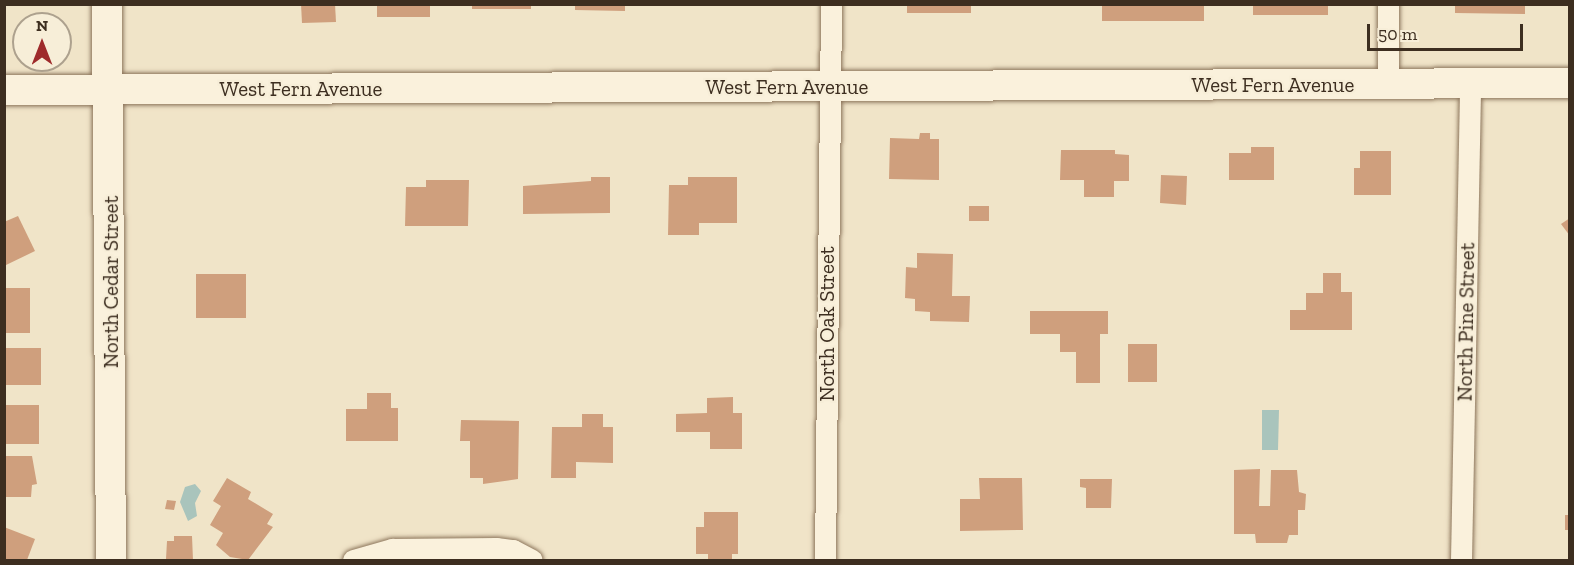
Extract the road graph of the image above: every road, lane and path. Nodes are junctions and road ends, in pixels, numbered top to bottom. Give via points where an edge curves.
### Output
1 (107, 4) edge
2 (831, 4) edge
3 (1388, 4) edge
4 (1569, 83) edge
5 (1388, 84) junction
6 (1470, 84) junction
7 (829, 87) junction
8 (4, 90) edge
9 (109, 90) junction
10 (111, 561) edge
11 (353, 561) edge
12 (532, 561) edge
13 (825, 561) edge
14 (1461, 561) edge

1 - 9 street, North Cedar Street
2 - 7 street, North Oak Street
3 - 5 street
4 - 6 street, West Fern Avenue
5 - 6 street, West Fern Avenue
5 - 7 street, West Fern Avenue
6 - 14 street, North Pine Street
7 - 9 street, West Fern Avenue
7 - 13 street, North Oak Street
8 - 9 street, West Fern Avenue
9 - 10 street, North Cedar Street
11 - 12 street via 392,549 496,548 513,550

